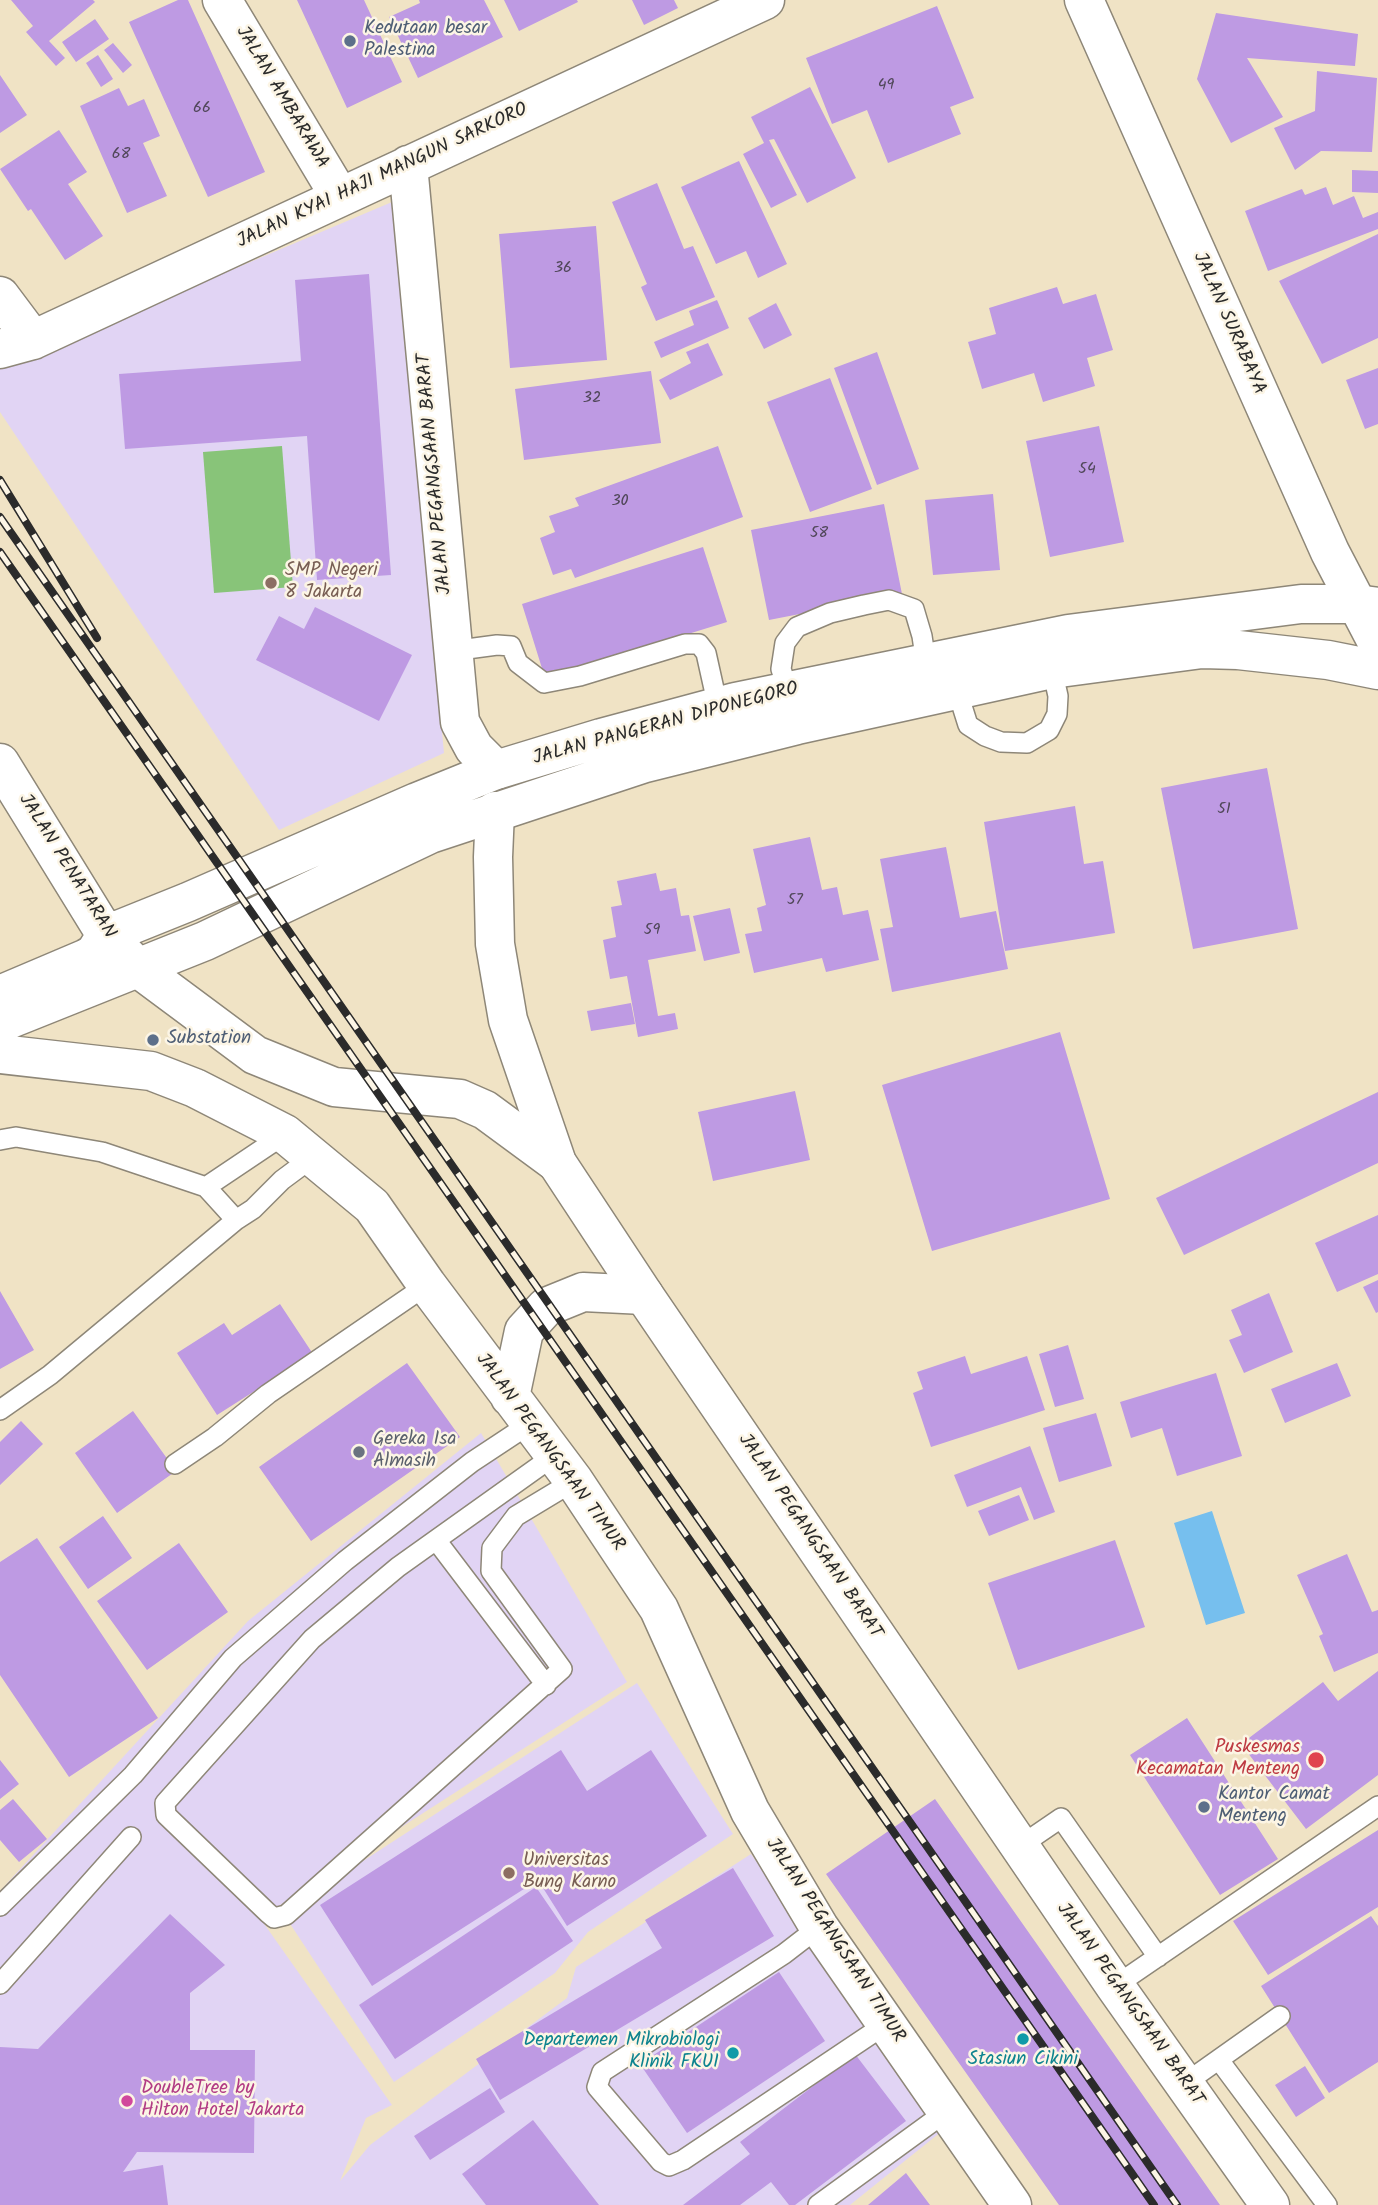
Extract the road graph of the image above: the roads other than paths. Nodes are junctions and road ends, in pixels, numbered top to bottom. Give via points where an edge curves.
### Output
1 (222, 0) edge
2 (765, 0) edge
3 (1084, 0) edge
4 (408, 165) junction
5 (340, 197) junction
6 (0, 296) edge
7 (16, 345) edge
8 (1367, 605) edge
9 (1378, 644) edge
10 (452, 651) junction
11 (926, 663) junction
12 (1052, 669) junction
13 (1378, 670) edge
14 (957, 690) junction
15 (718, 706) junction
16 (793, 708) junction
17 (0, 762) edge
18 (496, 770) junction
19 (495, 811) junction
20 (106, 935) junction
21 (138, 968) junction
22 (0, 995) edge
23 (0, 1023) edge
24 (0, 1055) edge
25 (0, 1140) edge
26 (299, 1145) junction
27 (557, 1163) junction
28 (206, 1187) junction
29 (236, 1220) junction
30 (427, 1285) junction
31 (644, 1295) junction
32 (0, 1410) edge
33 (521, 1410) junction
34 (176, 1464) dead end
35 (565, 1468) junction
36 (436, 1540) junction
37 (546, 1685) junction
38 (1378, 1806) edge
39 (131, 1838) dead end
40 (1020, 1846) junction
41 (0, 1906) edge
42 (819, 1927) junction
43 (1158, 1957) junction
44 (0, 1984) edge
45 (1115, 1986) junction
46 (1280, 2016) dead end
47 (886, 2024) junction
48 (1219, 2060) junction
49 (1184, 2084) junction
50 (947, 2111) junction
51 (818, 2205) edge
52 (1012, 2205) edge
53 (1270, 2205) edge
54 (1327, 2205) edge

1 - 5 main road, JALAN AMBARAWA
2 - 4 main road, JALAN KYAI HAJI MANGUN SARKORO
3 - 8 main road, JALAN SURABAYA via 1330,552
4 - 5 main road, JALAN KYAI HAJI MANGUN SARKORO
4 - 10 main road, JALAN PEGANGSAAN BARAT
5 - 7 main road, JALAN KYAI HAJI MANGUN SARKORO
6 - 7 main road
8 - 9 main road, JALAN SURABAYA
8 - 11 main road, JALAN PANGERAN DIPONEGORO via 1301,604 1068,634
10 - 15 lane via 511,646 518,663 544,683 699,644 706,653
10 - 18 main road, JALAN PEGANGSAAN BARAT via 460,722 474,748
11 - 16 main road, JALAN PANGERAN DIPONEGORO
11 - 16 lane via 914,609 889,600 830,613 797,627 785,643 782,669
12 - 13 main road, JALAN PANGERAN DIPONEGORO via 1220,649
12 - 14 main road, JALAN PANGERAN DIPONEGORO
12 - 14 lane via 1057,714 1049,730 1027,743 1001,742 968,725
14 - 16 main road, JALAN PANGERAN DIPONEGORO
15 - 16 main road, JALAN PANGERAN DIPONEGORO
15 - 18 main road, JALAN PANGERAN DIPONEGORO
16 - 19 main road, JALAN PANGERAN DIPONEGORO via 645,763
17 - 20 main road, JALAN PENATARAN
18 - 20 main road, JALAN PANGERAN DIPONEGORO
19 - 21 main road, JALAN PANGERAN DIPONEGORO via 430,834
19 - 27 main road, JALAN PEGANGSAAN BARAT via 495,944 508,1020
20 - 21 main road, JALAN PENATARAN
20 - 22 main road, JALAN PANGERAN DIPONEGORO via 87,958
21 - 23 main road, JALAN PANGERAN DIPONEGORO
21 - 27 main road, JALAN PENATARAN via 255,1055 334,1087 460,1098 485,1110
24 - 26 main road, JALAN PEGANGSAAN TIMUR via 151,1071 195,1088
25 - 28 lane via 16,1137 102,1152
26 - 28 lane
26 - 29 lane via 282,1180
26 - 30 main road, JALAN PEGANGSAAN TIMUR via 372,1206
27 - 31 main road, JALAN PEGANGSAAN BARAT
28 - 29 lane
29 - 32 lane via 50,1375
30 - 33 main road, JALAN PEGANGSAAN TIMUR
30 - 34 lane via 268,1394
31 - 33 main road via 583,1292 546,1307 524,1331
31 - 40 main road, JALAN PEGANGSAAN BARAT
33 - 35 main road, JALAN PEGANGSAAN TIMUR
33 - 41 lane via 472,1462 355,1552 233,1658 137,1780
35 - 36 lane
35 - 37 lane via 516,1516 492,1548 491,1571 562,1669
35 - 42 main road, JALAN PEGANGSAAN TIMUR via 659,1609 750,1811
36 - 37 lane
36 - 37 lane via 312,1639 165,1803 166,1815 274,1918 286,1914
38 - 43 lane
39 - 44 lane
40 - 43 lane via 1061,1818
40 - 45 main road, JALAN PEGANGSAAN BARAT
42 - 47 main road, JALAN PEGANGSAAN TIMUR
42 - 47 lane via 602,2072 597,2087 669,2166
43 - 45 lane
45 - 49 main road, JALAN PEGANGSAAN BARAT
46 - 48 lane
47 - 50 main road, JALAN PEGANGSAAN TIMUR
48 - 49 lane
48 - 54 lane
49 - 53 main road, JALAN PEGANGSAAN BARAT
50 - 51 lane
50 - 52 main road, JALAN PEGANGSAAN TIMUR

